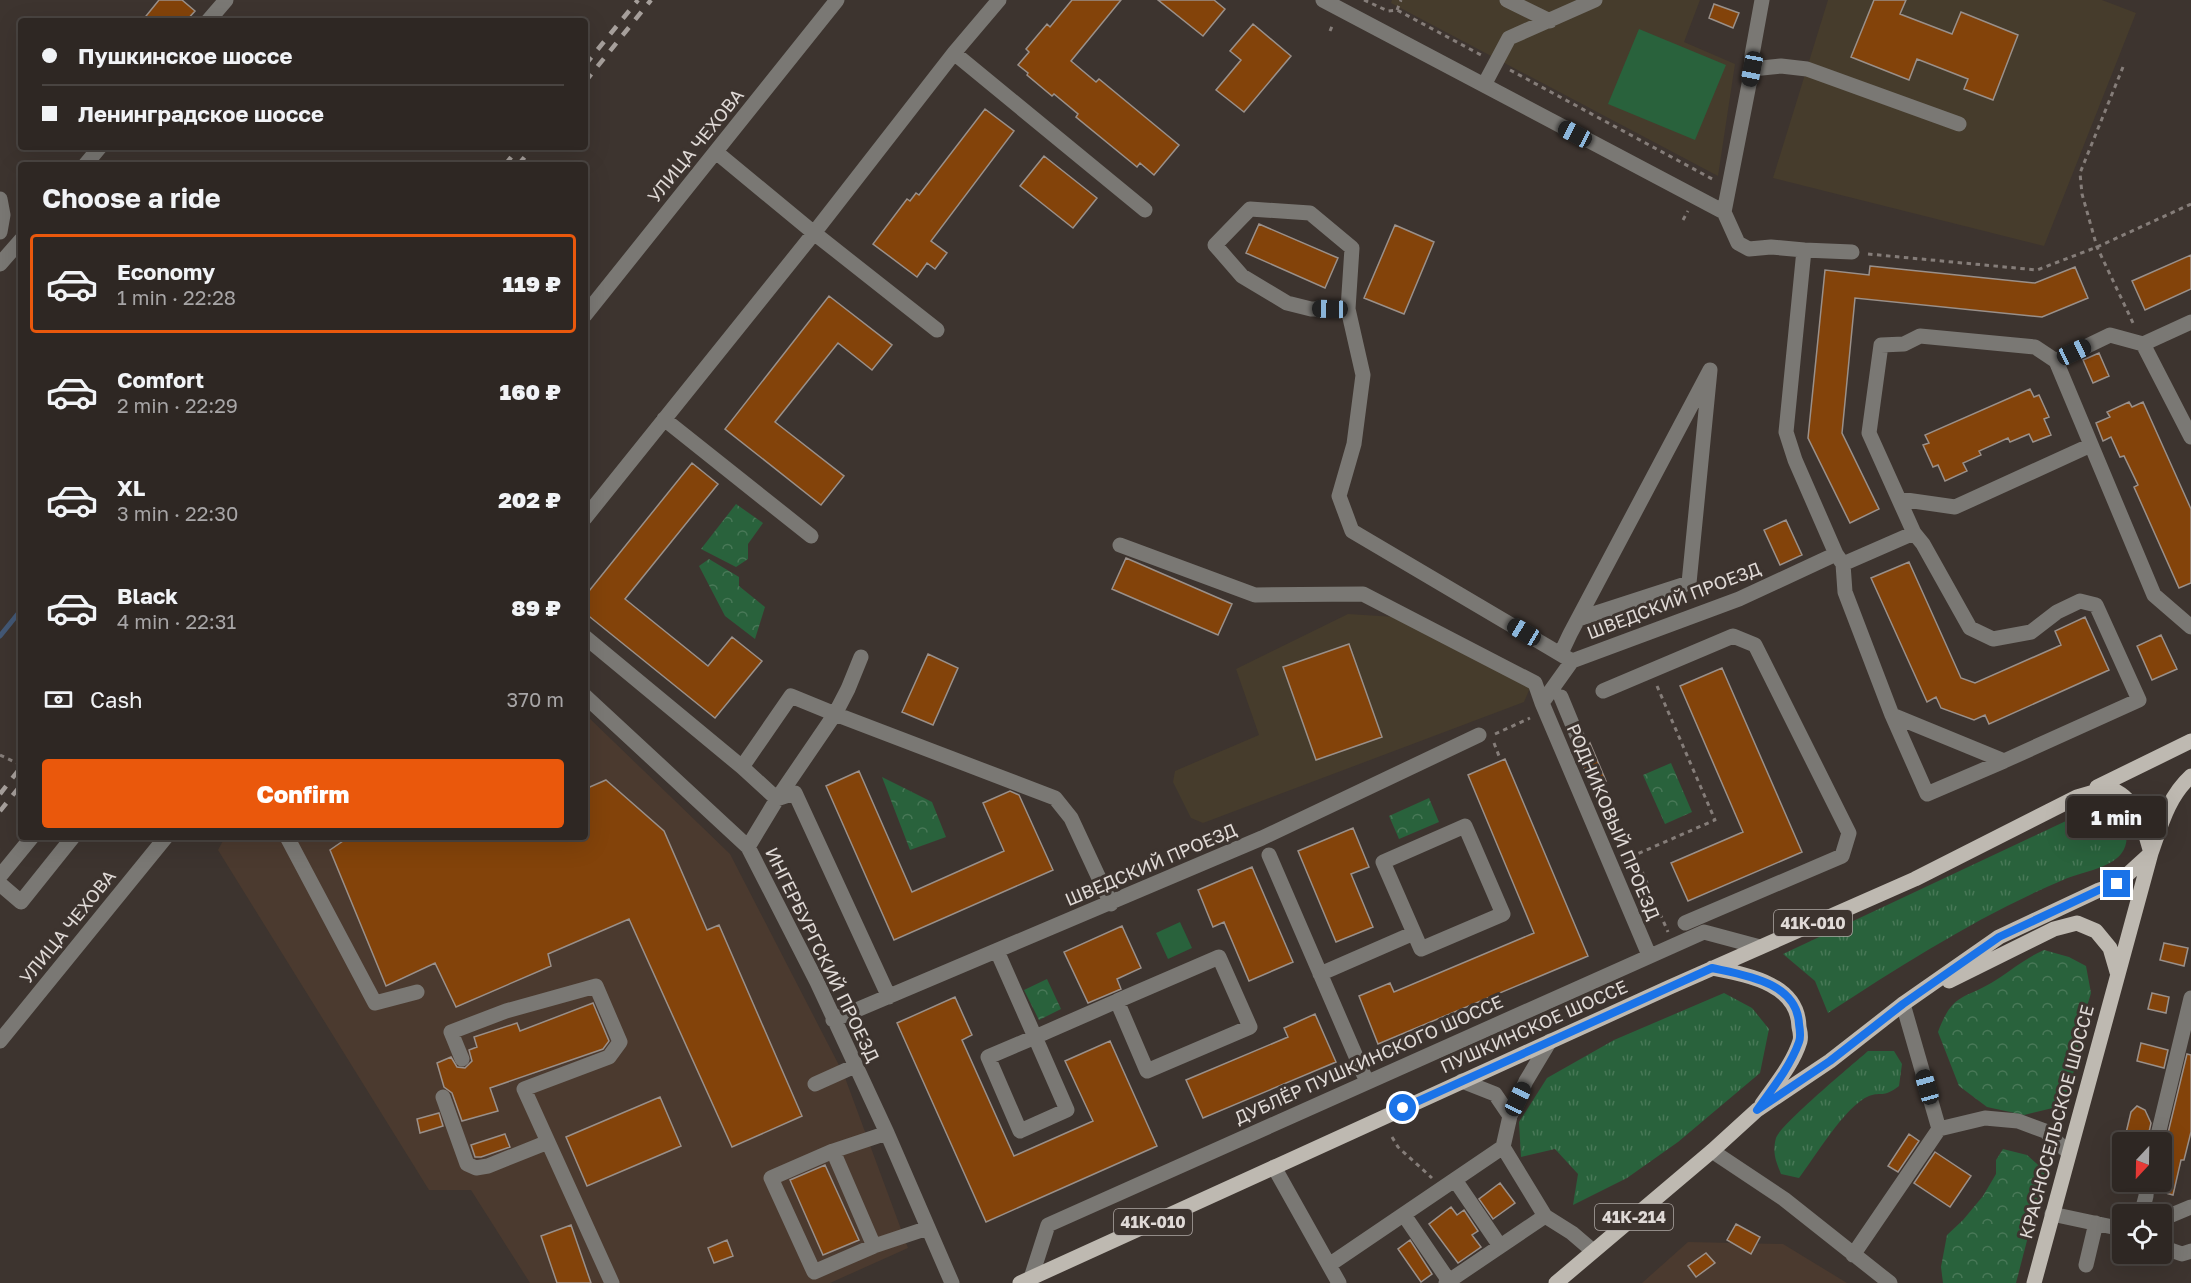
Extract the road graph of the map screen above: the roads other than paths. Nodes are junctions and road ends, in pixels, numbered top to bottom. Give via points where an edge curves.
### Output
1 (226, 0) edge
2 (837, 0) edge
3 (999, 0) edge
4 (1323, 0) edge
5 (1507, 0) edge
6 (1595, 0) edge
7 (1762, 0) edge
8 (211, 18) edge
9 (1550, 21) junction
10 (954, 53) junction
11 (1752, 69) junction
12 (1484, 86) junction
13 (1959, 124) dead end
14 (98, 150) edge
15 (716, 152) junction
16 (88, 162) edge
17 (0, 199) edge
18 (1145, 210) dead end
19 (1724, 212) junction
20 (0, 231) edge
21 (814, 233) junction
22 (18, 243) edge
23 (1804, 250) junction
24 (1852, 252) road end
25 (0, 264) edge
26 (1348, 309) junction
27 (588, 311) edge
28 (2191, 322) edge
29 (937, 330) dead end
30 (2143, 344) junction
31 (2056, 361) junction
32 (664, 419) junction
33 (2191, 437) edge
34 (2091, 445) junction
35 (1899, 499) junction
36 (588, 514) edge
37 (1914, 533) junction
38 (811, 536) dead end
39 (1120, 545) dead end
40 (1839, 559) junction
41 (1578, 619) junction
42 (2191, 627) edge
43 (588, 639) edge
44 (861, 657) dead end
45 (1567, 657) junction
46 (1603, 691) dead end
47 (1561, 697) dead end
48 (588, 699) edge
49 (1544, 707) junction
50 (835, 714) junction
51 (1892, 716) junction
52 (1479, 735) dead end
53 (2191, 741) edge
54 (1580, 742) dead end
55 (2004, 761) junction
56 (742, 767) junction
57 (2191, 776) edge
58 (777, 799) junction
59 (2070, 801) junction
60 (30, 840) edge
61 (71, 840) edge
62 (164, 840) edge
63 (289, 840) edge
64 (748, 847) junction
65 (2151, 853) junction
66 (1269, 855) dead end
67 (0, 876) edge
68 (0, 884) edge
69 (1111, 904) junction
70 (1684, 923) dead end
71 (1414, 933) junction
72 (1760, 946) junction
73 (997, 951) junction
74 (1648, 955) junction
75 (1712, 968) junction
76 (2118, 972) junction
77 (1320, 974) junction
78 (417, 992) dead end
79 (889, 997) junction
80 (2191, 998) edge
81 (1117, 1001) junction
82 (1903, 1004) junction
83 (833, 1020) junction
84 (1035, 1037) junction
85 (0, 1041) edge
86 (1550, 1041) junction
87 (462, 1059) dead end
88 (855, 1066) junction
89 (1462, 1081) junction
90 (1367, 1082) junction
91 (815, 1084) dead end
92 (443, 1097) dead end
93 (1757, 1110) junction
94 (1510, 1116) junction
95 (1939, 1129) junction
96 (2159, 1132) edge
97 (887, 1133) junction
98 (548, 1142) junction
99 (1503, 1148) junction
100 (833, 1151) junction
101 (1712, 1151) junction
102 (2068, 1152) junction
103 (1274, 1167) junction
104 (1455, 1180) junction
105 (2191, 1207) edge
106 (2052, 1214) junction
107 (1404, 1215) junction
108 (2172, 1215) edge
109 (1545, 1216) junction
110 (2096, 1223) junction
111 (2112, 1227) edge
112 (928, 1228) junction
113 (874, 1246) junction
114 (1500, 1246) junction
115 (2172, 1250) edge
116 (1593, 1251) junction
117 (2191, 1251) edge
118 (1853, 1255) junction
119 (1329, 1265) junction
120 (2086, 1265) dead end
121 (1026, 1281) edge
122 (1448, 1282) edge
123 (612, 1283) edge
124 (952, 1283) edge
125 (1340, 1283) edge
126 (1556, 1283) edge
127 (1890, 1283) edge
128 (2034, 1283) edge

1 - 8 street
2 - 15 street, УЛИЦА ЧЕХОВА
3 - 10 street
4 - 12 street
5 - 9 street
6 - 9 street
7 - 11 street
9 - 12 street via 1509,38
10 - 18 street
10 - 21 street
11 - 13 street via 1807,69
11 - 19 street
12 - 19 street
14 - 16 street
15 - 21 street
15 - 27 street, УЛИЦА ЧЕХОВА
17 - 20 street
19 - 23 street via 1738,243 1749,249
21 - 29 street
21 - 32 street
22 - 25 street
23 - 24 street
23 - 40 street via 1786,432
26 - 26 street via 1352,248 1310,213 1250,209 1215,245 1242,276 1287,303 1311,309
26 - 45 street via 1363,375 1354,444 1339,496 1352,531
28 - 30 street
30 - 31 street via 2110,335
30 - 33 street
31 - 34 street
31 - 35 street via 2034,347 1920,336 1904,344 1881,345 1869,433
32 - 36 street
32 - 38 street
34 - 35 street via 1955,507
34 - 42 street via 2154,595
35 - 37 street
37 - 40 street, ШВЕДСКИЙ ПРОЕЗД
37 - 55 street via 1970,628 1993,639 2031,632 2057,612 2080,601 2096,606 2139,700
39 - 49 street, РОДНИКОВЫЙ ПРОЕЗД via 1255,595 1363,594 1535,683
40 - 45 street, ШВЕДСКИЙ ПРОЕЗД via 1740,600
40 - 51 street via 1845,592
41 - 41 street via 1617,546 1710,370 1689,583
41 - 45 street
43 - 56 street
44 - 50 street
45 - 49 street, ШВЕДСКИЙ ПРОЕЗД
46 - 70 street via 1733,636 1755,645 1849,832 1842,856
47 - 54 street
48 - 64 street, ИНГЕРБУРГСКИЙ ПРОЕЗД
49 - 74 street, РОДНИКОВЫЙ ПРОЕЗД
50 - 56 street via 791,696
50 - 58 street
50 - 69 street via 1055,798 1071,818
51 - 55 street
51 - 55 street via 1927,794
52 - 69 street, ШВЕДСКИЙ ПРОЕЗД via 1262,838
53 - 59 main road
56 - 58 street
57 - 65 main road, КРАСНОСЕЛЬСКОЕ ШОССЕ via 2169,805
58 - 64 street
58 - 79 street via 795,793
59 - 65 main road, 41К-010 via 2108,788 2123,796 2142,820
59 - 72 main road, ПУШКИНСКОЕ ШОССЕ / 41К-010 via 1915,879
60 - 67 street
61 - 68 street via 21,902
62 - 85 street, УЛИЦА ЧЕХОВА
63 - 78 street via 375,1003
64 - 83 street, ИНГЕРБУРГСКИЙ ПРОЕЗД
65 - 76 main road, КРАСНОСЕЛЬСКОЕ ШОССЕ
65 - 82 main road, 41К-214 via 2117,884 1999,937
66 - 77 street
69 - 73 street, ШВЕДСКИЙ ПРОЕЗД
71 - 71 street via 1383,862 1465,826 1503,914 1421,949
71 - 77 street
72 - 74 street, ДУБЛЁР ПУШКИНСКОГО ШОССЕ via 1704,932
72 - 75 main road, ПУШКИНСКОЕ ШОССЕ / 41К-010
73 - 79 street, ШВЕДСКИЙ ПРОЕЗД
73 - 84 street
74 - 90 street, ДУБЛЁР ПУШКИНСКОГО ШОССЕ
75 - 86 main road, ПУШКИНСКОЕ ШОССЕ / 41К-010
75 - 93 main road via 1755,977 1788,996 1799,1017 1800,1040 1788,1066
76 - 82 main road via 2110,948 2096,931 2077,923 2054,929
76 - 102 main road, КРАСНОСЕЛЬСКОЕ ШОССЕ
77 - 90 street
79 - 83 street, ШВЕДСКИЙ ПРОЕЗД
80 - 96 street
81 - 81 street via 1147,1071 1250,1027 1219,957
81 - 84 street
82 - 93 main road, 41К-214 via 1830,1061
82 - 95 street
83 - 88 street, ИНГЕРБУРГСКИЙ ПРОЕЗД
84 - 84 street via 988,1057 1020,1131 1067,1110
86 - 89 main road, ПУШКИНСКОЕ ШОССЕ / 41К-010
86 - 94 street
87 - 98 street via 451,1032 507,1011 596,986 620,1042 609,1058 524,1089
88 - 91 street
88 - 97 street, ИНГЕРБУРГСКИЙ ПРОЕЗД
89 - 94 street via 1495,1094
89 - 103 main road, ПУШКИНСКОЕ ШОССЕ / 41К-010
90 - 121 street, ДУБЛЁР ПУШКИНСКОГО ШОССЕ via 1048,1225
92 - 98 street via 467,1164 476,1168
93 - 101 main road, 41К-214
94 - 99 street
95 - 102 street via 1985,1118 2018,1120 2045,1131
95 - 118 street
97 - 100 street
97 - 112 street, ИНГЕРБУРГСКИЙ ПРОЕЗД
98 - 123 street
99 - 104 street
99 - 109 street
100 - 113 street
100 - 113 street via 771,1178 814,1272
101 - 116 main road, 41К-214
101 - 118 street via 1784,1199
102 - 106 main road, КРАСНОСЕЛЬСКОЕ ШОССЕ
103 - 119 street
103 - 121 main road, ПУШКИНСКОЕ ШОССЕ / 41К-010
104 - 107 street
104 - 114 street
105 - 108 street
106 - 110 street
106 - 128 main road, КРАСНОСЕЛЬСКОЕ ШОССЕ
107 - 119 street
107 - 122 street
109 - 114 street
109 - 116 street
110 - 111 street
110 - 120 street
112 - 113 street
112 - 124 street, ИНГЕРБУРГСКИЙ ПРОЕЗД
114 - 122 street
115 - 117 street via 2182,1254
116 - 126 main road, 41К-214
118 - 127 street
119 - 125 street

